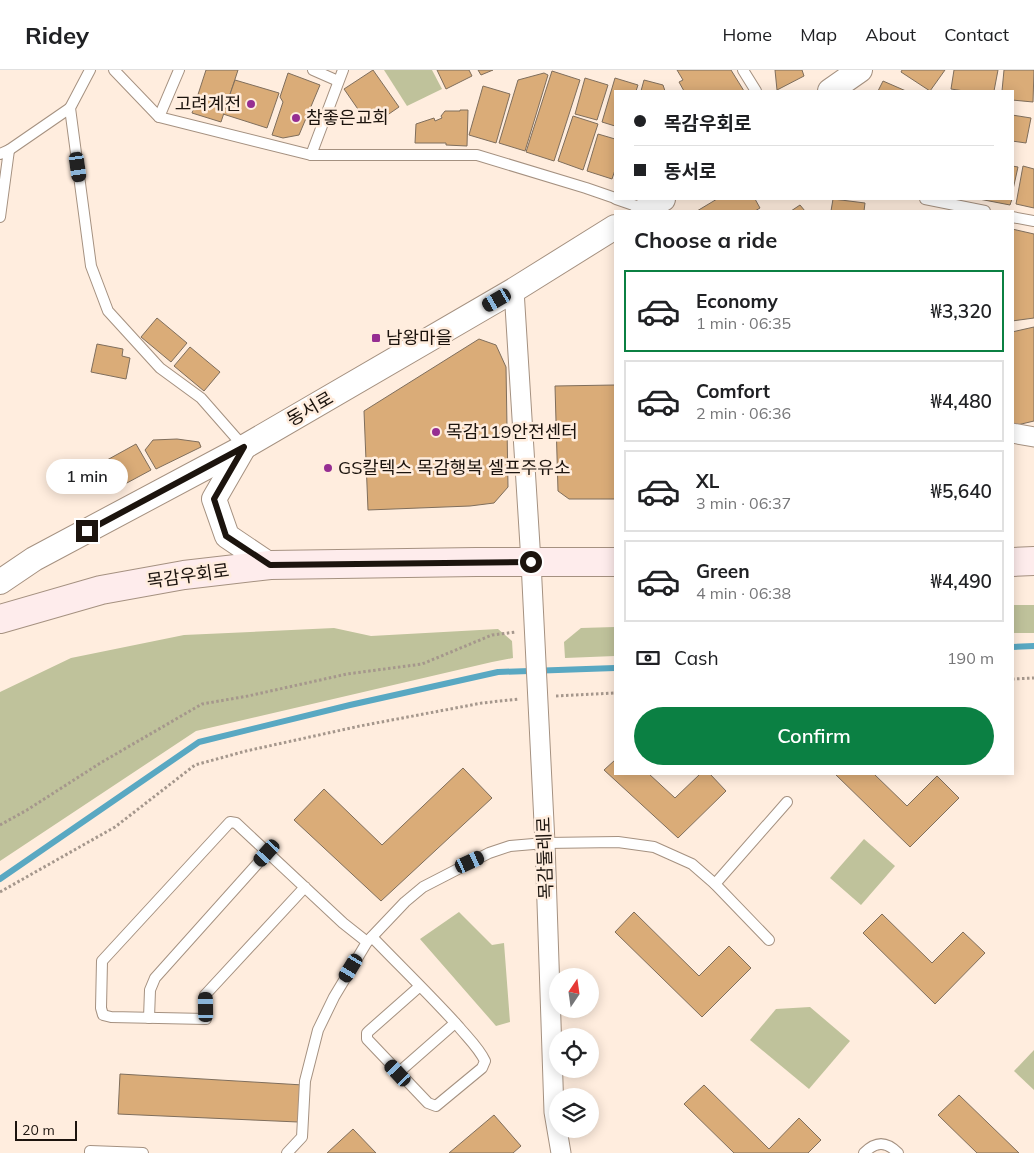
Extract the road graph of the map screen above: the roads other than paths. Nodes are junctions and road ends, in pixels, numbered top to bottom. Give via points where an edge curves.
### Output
1 (90, 70) edge
2 (114, 70) edge
3 (179, 70) edge
4 (314, 70) edge
5 (343, 70) edge
6 (743, 70) edge
7 (860, 70) edge
8 (338, 81) junction
9 (755, 90) edge
10 (831, 90) edge
11 (70, 108) junction
12 (159, 117) junction
13 (4, 152) edge
14 (311, 155) junction
15 (614, 198) edge
16 (620, 200) edge
17 (930, 200) edge
18 (650, 207) edge
19 (981, 210) edge
20 (0, 217) edge
21 (1014, 217) edge
22 (1034, 221) edge
23 (614, 228) edge
24 (514, 290) junction
25 (1014, 434) edge
26 (1034, 436) edge
27 (244, 447) junction
28 (1034, 561) edge
29 (531, 562) junction
30 (614, 562) edge
31 (1014, 562) edge
32 (270, 565) junction
33 (0, 582) edge
34 (0, 619) edge
35 (787, 802) dead end
36 (545, 843) junction
37 (267, 853) junction
38 (714, 884) junction
39 (305, 887) junction
40 (370, 940) junction
41 (769, 940) dead end
42 (420, 986) junction
43 (149, 1018) junction
44 (455, 1023) junction
45 (398, 1073) junction
46 (90, 1153) edge
47 (143, 1153) edge
48 (287, 1153) edge
49 (561, 1153) edge
50 (864, 1153) edge
51 (898, 1153) edge

1 - 11 lane
2 - 12 lane
3 - 12 lane
4 - 8 lane
5 - 8 lane
6 - 9 lane
7 - 10 street
8 - 14 lane
11 - 13 lane
11 - 27 lane via 91,266 108,311 160,368 201,398
12 - 14 lane
13 - 20 lane
14 - 15 lane via 477,155
16 - 18 lane
17 - 19 lane
21 - 22 lane
23 - 24 street, 동서로
24 - 27 street, 동서로
24 - 29 street
25 - 26 street
27 - 32 street via 214,499 226,536
27 - 33 street, 동서로 via 34,559
28 - 31 main road
29 - 30 main road, 목감우회로
29 - 32 main road, 목감우회로
29 - 36 street, 목감둘레로
32 - 34 main road, 목감우회로 via 101,590
35 - 38 lane
36 - 38 lane via 618,842 654,847 692,864
36 - 40 lane via 510,846 488,853 439,878 405,902
36 - 49 street, 목감둘레로 via 554,1112
37 - 39 lane
37 - 43 lane via 154,978
37 - 43 lane via 236,823 230,822 102,960 103,1015
38 - 41 lane
39 - 40 lane via 343,923
39 - 43 lane via 205,995 206,1019
40 - 42 lane
40 - 48 lane via 334,997 318,1030 305,1080 302,1137
42 - 44 lane
42 - 45 lane via 367,1033 367,1039
44 - 45 lane
44 - 45 lane via 482,1054 486,1061 482,1068 436,1106 428,1103
46 - 47 lane
50 - 51 lane via 878,1143 886,1144

